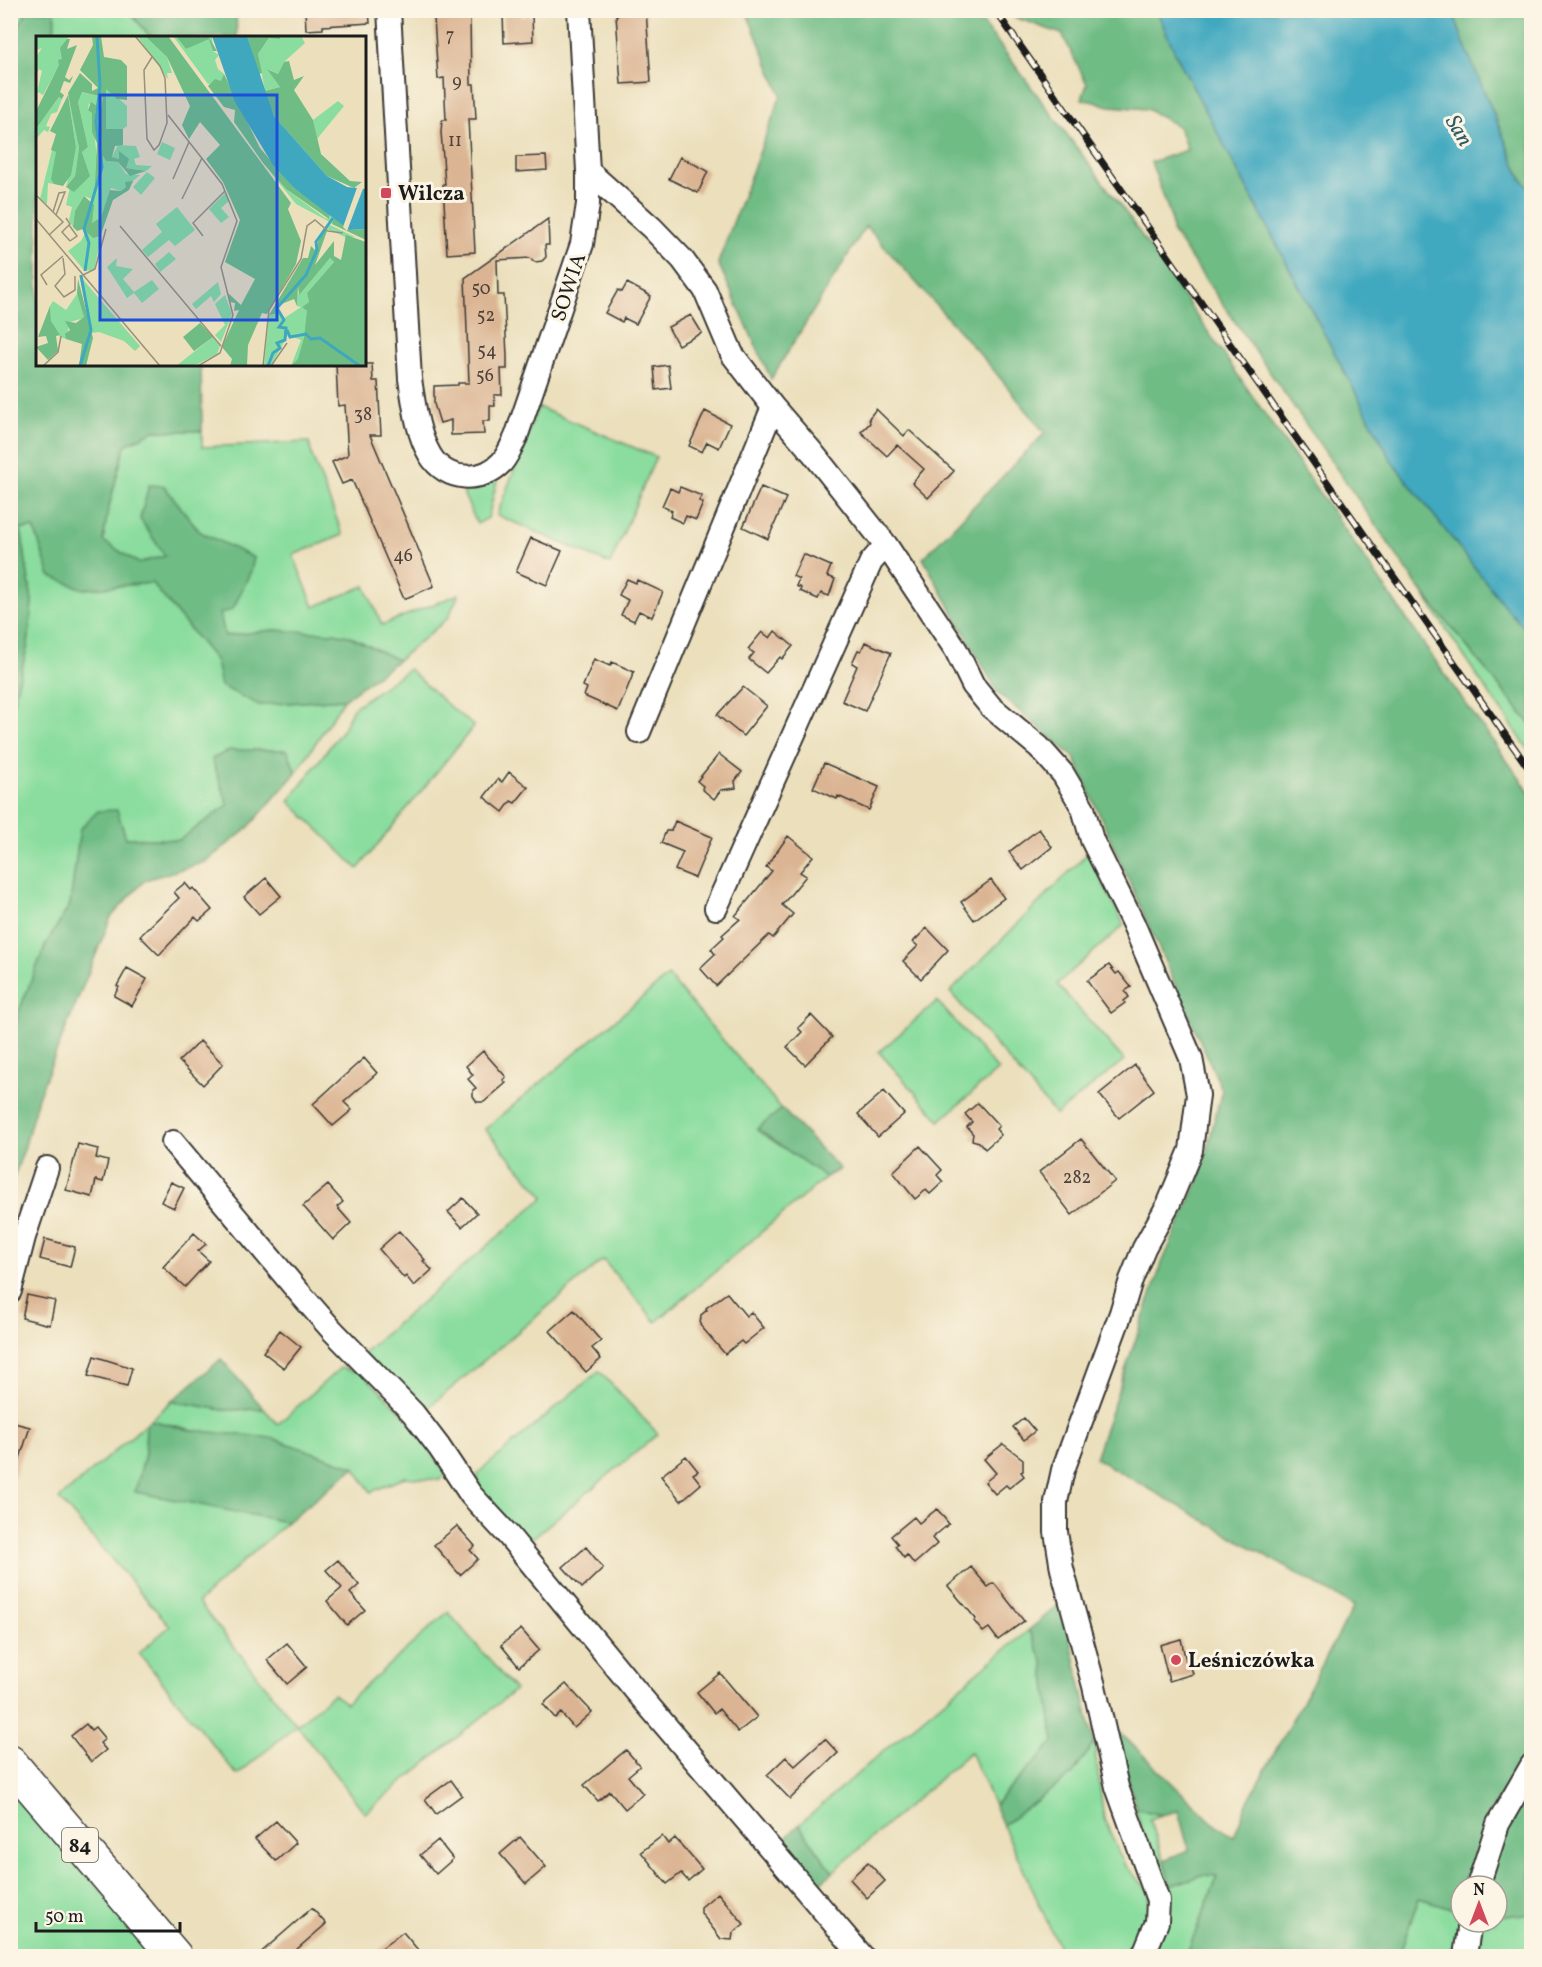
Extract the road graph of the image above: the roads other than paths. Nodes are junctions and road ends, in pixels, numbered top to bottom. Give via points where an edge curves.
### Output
1 (388, 10) edge
2 (579, 10) edge
3 (588, 171) junction
4 (773, 407) junction
5 (886, 545) junction
6 (639, 732) dead end
7 (716, 908) dead end
8 (173, 1142) dead end
9 (46, 1168) dead end
10 (10, 1291) edge
11 (10, 1762) edge
12 (1532, 1765) edge
13 (1482, 1874) edge
14 (1468, 1934) edge
15 (175, 1956) edge
16 (862, 1956) edge
17 (1143, 1956) edge
18 (1465, 1956) edge

1 - 3 street, SOWIA via 410,379 427,448 432,459 448,473 466,477 486,474 503,461 516,437 582,244
2 - 3 street, SOWIA
3 - 4 street via 682,259 705,290 732,354
4 - 5 street
4 - 6 street
5 - 7 street via 871,562
5 - 17 street via 956,650 973,685 1039,747 1063,774 1083,808 1092,840 1182,1035 1198,1095 1191,1150 1131,1280 1063,1470 1056,1502 1062,1569 1116,1787 1158,1900 1157,1922
8 - 16 street via 333,1331 413,1413 471,1495
9 - 10 street
11 - 15 main road, 84
12 - 13 street via 1498,1824
14 - 18 street

